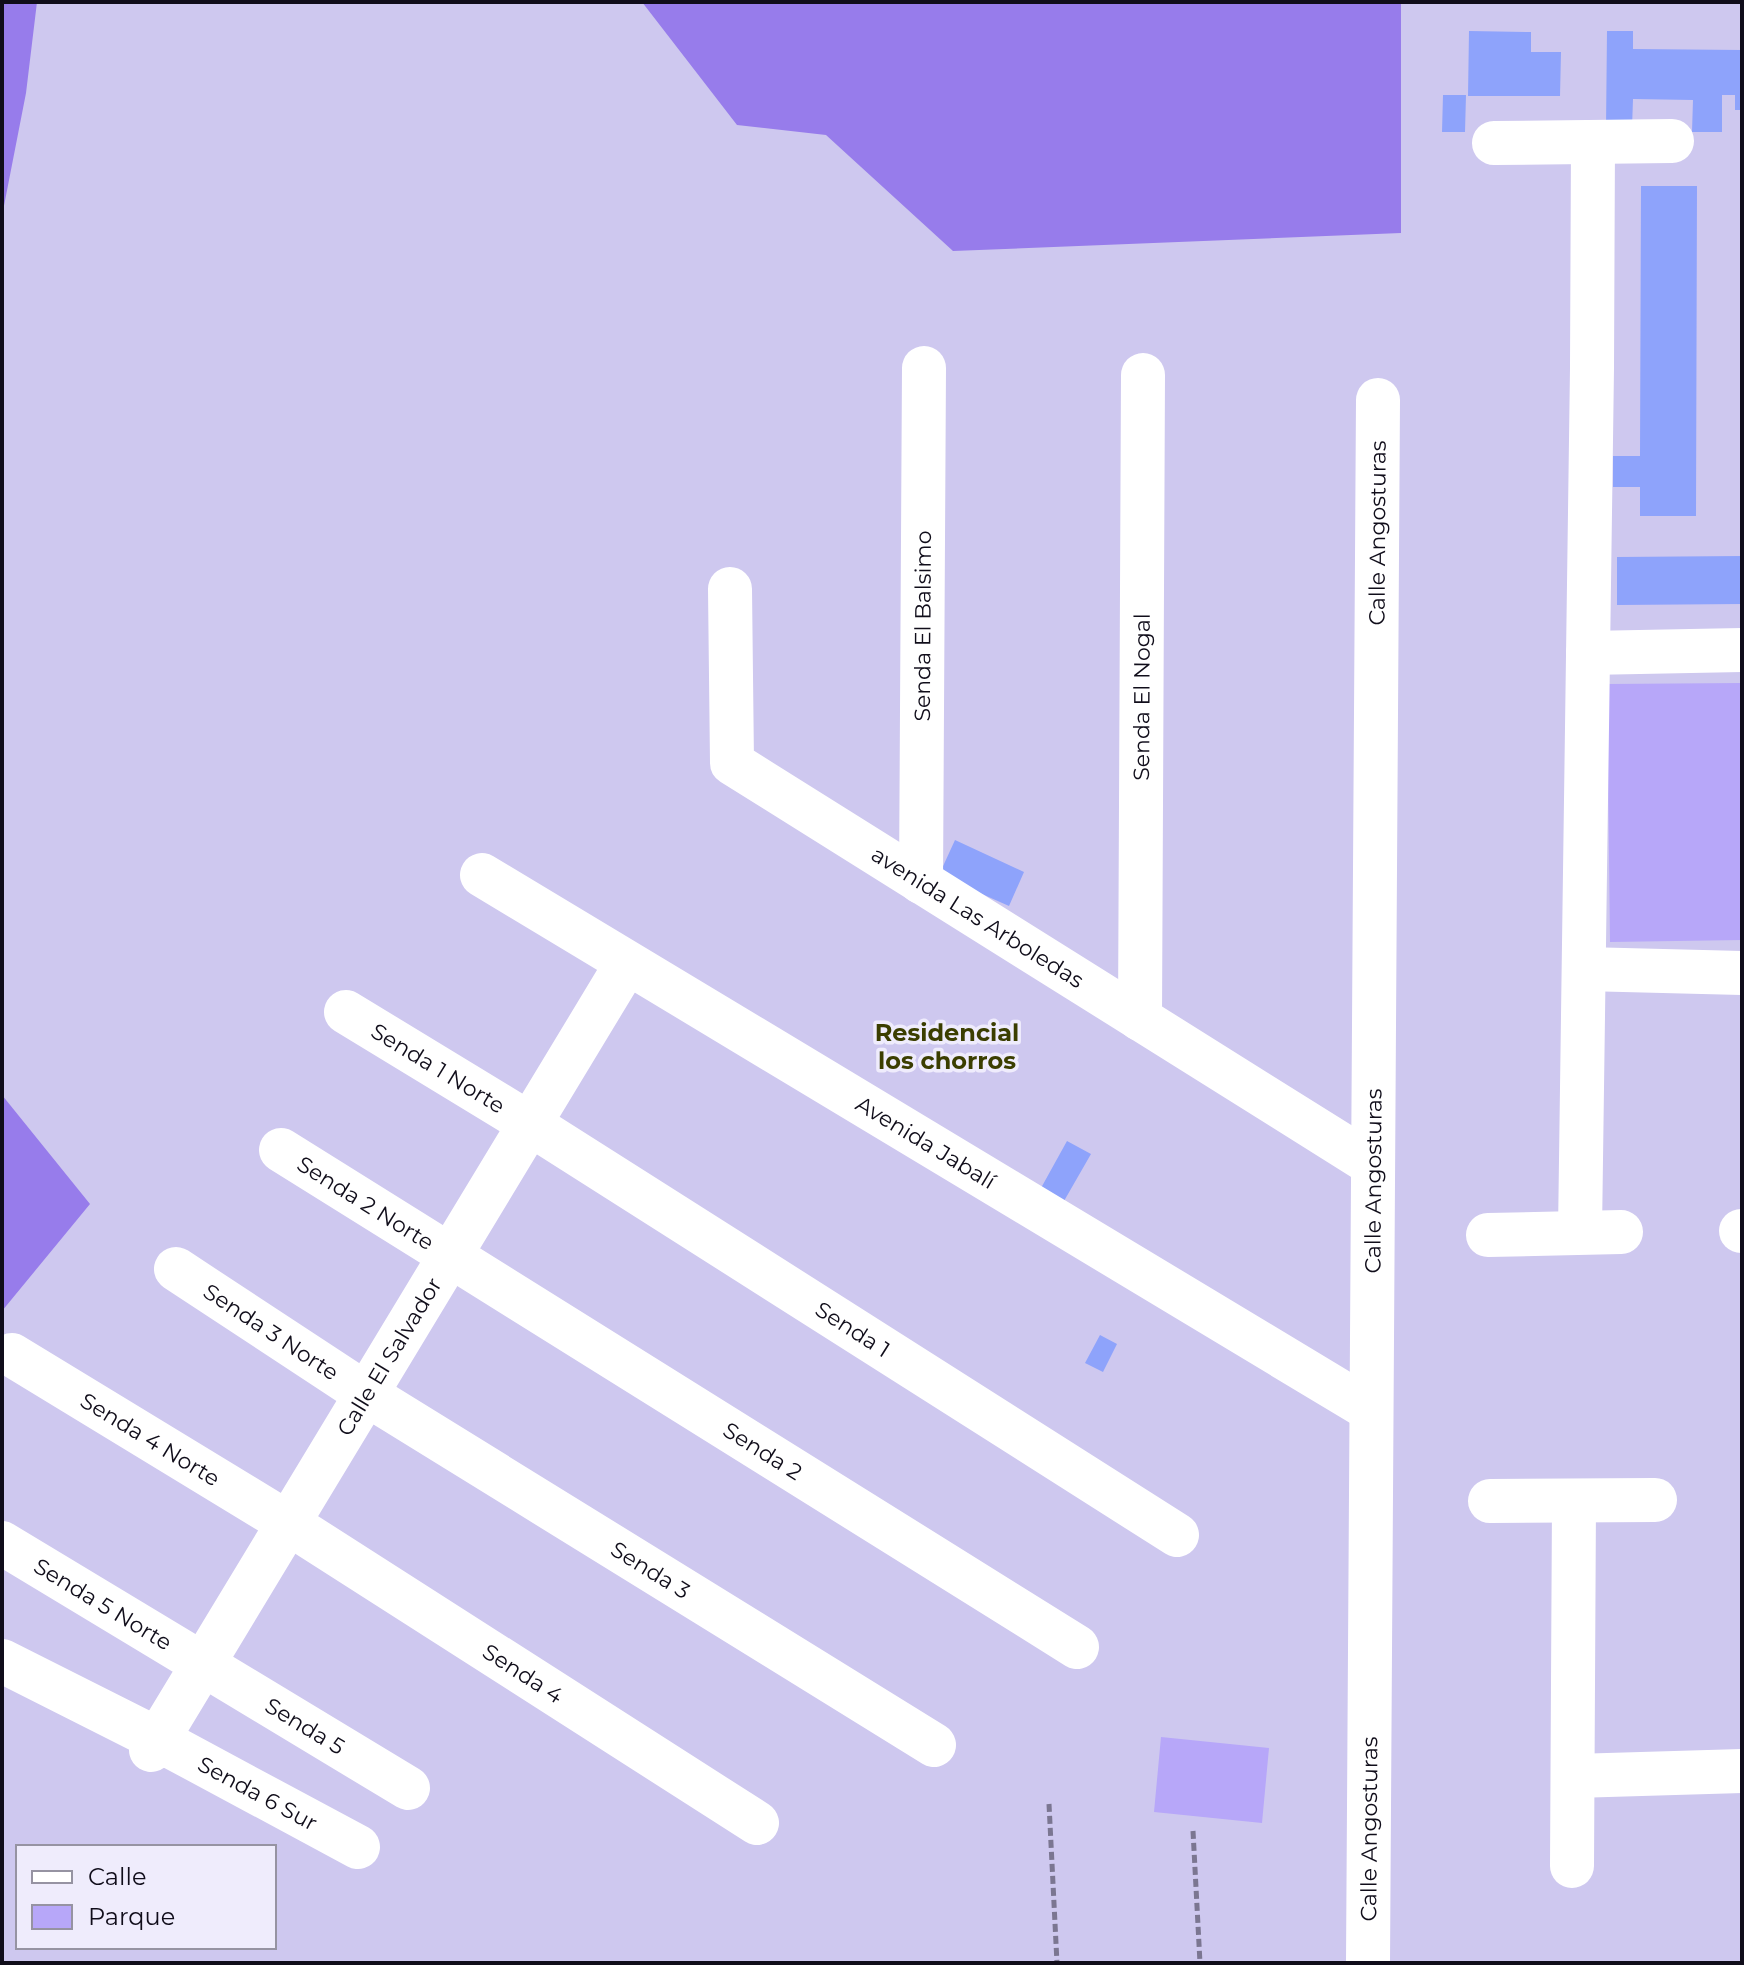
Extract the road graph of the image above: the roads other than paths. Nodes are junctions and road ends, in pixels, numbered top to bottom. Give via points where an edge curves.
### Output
1 (1672, 141) dead end
2 (1593, 142) junction
3 (1494, 143) dead end
4 (924, 368) dead end
5 (1143, 375) dead end
6 (1378, 400) dead end
7 (730, 589) dead end
8 (1742, 650) edge
9 (1588, 653) junction
10 (482, 875) dead end
11 (921, 882) junction
12 (627, 963) junction
13 (1584, 969) junction
14 (1742, 973) edge
15 (346, 1012) dead end
16 (1140, 1019) junction
17 (530, 1124) junction
18 (281, 1150) dead end
19 (1372, 1164) junction
20 (1488, 1235) dead end
21 (450, 1256) junction
22 (176, 1269) dead end
23 (12, 1355) dead end
24 (366, 1394) junction
25 (1371, 1410) junction
26 (1655, 1500) dead end
27 (1490, 1501) dead end
28 (1574, 1501) junction
29 (288, 1523) junction
30 (1177, 1535) dead end
31 (2, 1543) edge
32 (1077, 1647) dead end
33 (2, 1661) edge
34 (202, 1664) junction
35 (154, 1744) junction
36 (934, 1745) dead end
37 (1742, 1771) edge
38 (1574, 1776) junction
39 (408, 1788) dead end
40 (757, 1823) dead end
41 (358, 1847) dead end
42 (1572, 1866) dead end
43 (1368, 1963) edge

1 - 2 street
2 - 3 street
2 - 9 street
4 - 11 street, Senda El Balsimo
5 - 16 street, Senda El Nogal
6 - 19 street, Calle Angosturas
7 - 11 street, avenida Las Arboledas via 732,763
8 - 9 street
9 - 13 street
10 - 12 street, Avenida Jabalí
11 - 16 street, avenida Las Arboledas
12 - 17 street, Calle El Salvador
12 - 25 street, Avenida Jabalí
13 - 14 street
13 - 20 street via 1600,1232
15 - 17 street, Senda 1 Norte
16 - 19 street, avenida Las Arboledas
17 - 21 street, Calle El Salvador
17 - 30 street, Senda 1
18 - 21 street, Senda 2 Norte
19 - 25 street, Calle Angosturas
21 - 24 street, Calle El Salvador
21 - 32 street, Senda 2
22 - 24 street, Senda 3 Norte
23 - 29 street, Senda 4 Norte
24 - 29 street, Calle El Salvador
24 - 36 street, Senda 3
25 - 43 street, Calle Angosturas
26 - 28 street
27 - 28 street
28 - 38 street
29 - 34 street, Calle El Salvador
29 - 40 street, Senda 4
31 - 34 street, Senda 5 Norte
33 - 35 street, Senda 6 Sur
34 - 35 street, Calle El Salvador
34 - 39 street, Senda 5
35 - 41 street, Senda 6 Sur
37 - 38 street
38 - 42 street

